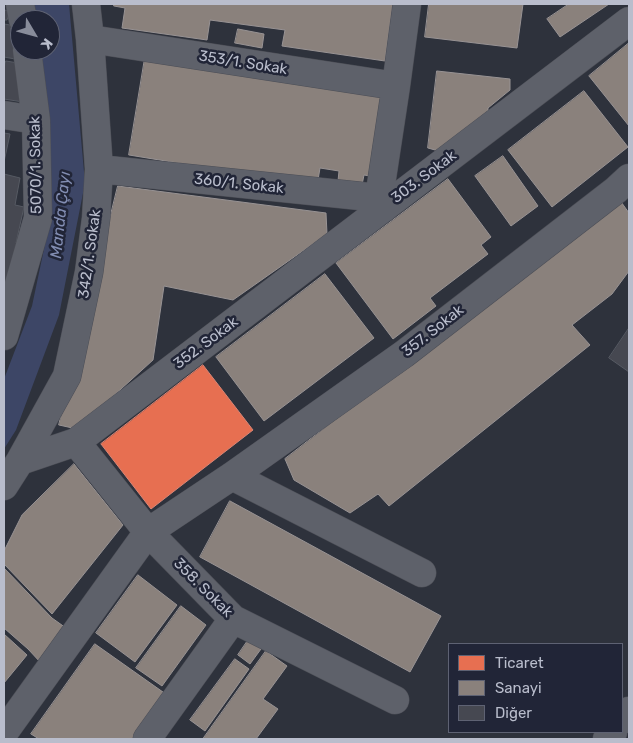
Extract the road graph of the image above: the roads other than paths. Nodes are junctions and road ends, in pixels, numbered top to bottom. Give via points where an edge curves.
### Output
1 (86, 4) edge
2 (407, 4) edge
3 (629, 21) edge
4 (90, 39) junction
5 (28, 60) edge
6 (396, 86) junction
7 (4, 115) edge
8 (36, 120) junction
9 (99, 169) junction
10 (629, 178) edge
11 (381, 203) junction
12 (4, 336) edge
13 (76, 442) junction
14 (20, 461) junction
15 (232, 476) junction
16 (4, 486) edge
17 (148, 532) junction
18 (422, 573) dead end
19 (233, 619) junction
20 (394, 700) dead end
21 (8, 733) edge
22 (147, 739) edge

1 - 4 street, 342/1. Sokak
2 - 6 street, 303. Sokak
3 - 11 street, 303. Sokak
4 - 6 street, 353/1. Sokak
4 - 9 street, 342/1. Sokak
5 - 8 street, 5070/1. Sokak
6 - 11 street, 303. Sokak
7 - 8 street
8 - 12 street, 5070/1. Sokak via 38,218
9 - 11 street, 360/1. Sokak
9 - 14 street, 342/1. Sokak via 89,272 67,376
10 - 15 street, 357. Sokak via 404,354
11 - 13 street, 352. Sokak
13 - 14 street, 352. Sokak
13 - 17 street, 358. Sokak
14 - 16 street, 342/1. Sokak
15 - 17 street, 357. Sokak
15 - 18 street
17 - 19 street, 358. Sokak
17 - 21 street
19 - 20 street, 358. Sokak
19 - 22 street

